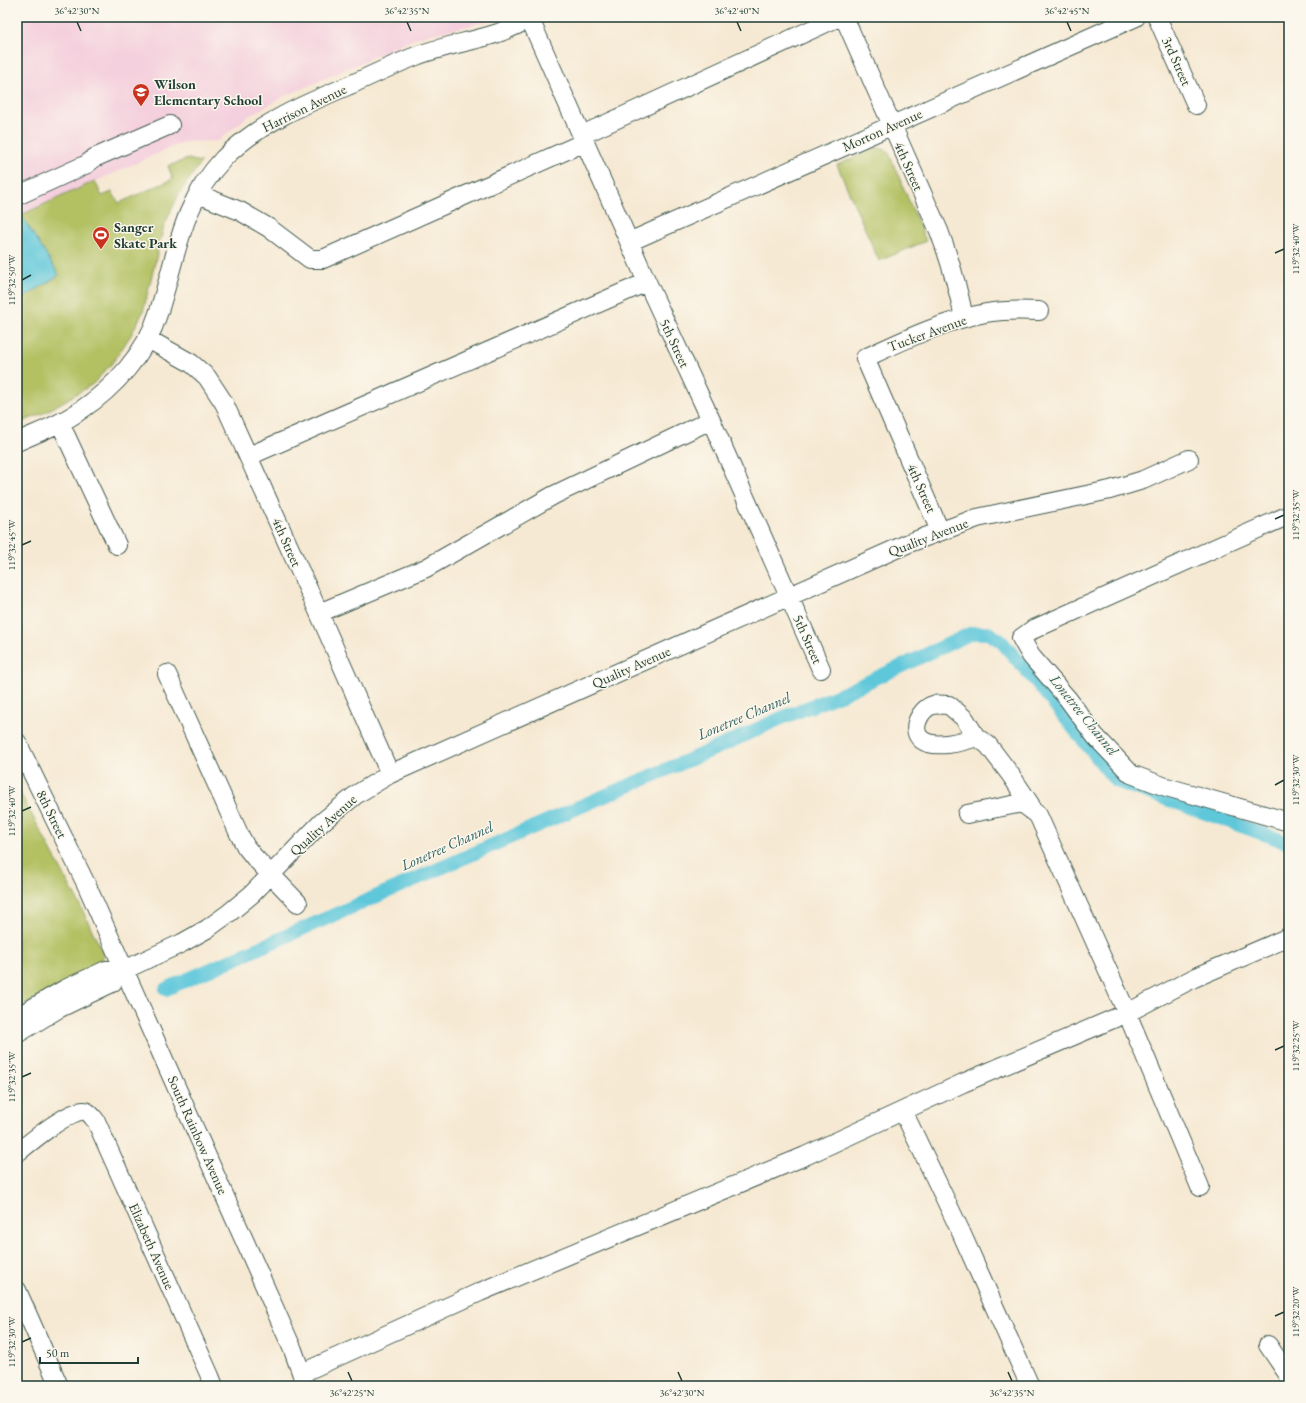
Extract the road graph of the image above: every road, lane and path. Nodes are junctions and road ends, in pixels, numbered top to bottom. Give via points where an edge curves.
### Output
1 (839, 17) edge
2 (844, 17) edge
3 (1136, 17) edge
4 (1157, 17) edge
5 (531, 18) edge
6 (1196, 105) dead end
7 (170, 125) dead end
8 (891, 126) junction
9 (583, 139) junction
10 (198, 194) junction
11 (17, 196) edge
12 (629, 242) junction
13 (647, 282) junction
14 (1038, 311) dead end
15 (964, 318) junction
16 (148, 339) junction
17 (865, 358) joint
18 (711, 420) junction
19 (60, 423) junction
20 (17, 442) edge
21 (249, 456) junction
22 (1189, 459) dead end
23 (1289, 514) edge
24 (940, 531) junction
25 (117, 545) dead end
26 (789, 597) junction
27 (319, 613) junction
28 (821, 669) dead end
29 (167, 674) dead end
30 (976, 736) dead end
31 (17, 742) edge
32 (390, 774) junction
33 (1031, 810) junction
34 (967, 814) dead end
35 (1289, 822) edge
36 (270, 875) junction
37 (87, 886) joint
38 (298, 904) dead end
39 (1289, 936) edge
40 (124, 970) junction
41 (1127, 1013) junction
42 (17, 1017) edge
43 (17, 1034) edge
44 (903, 1111) junction
45 (17, 1153) edge
46 (1200, 1187) dead end
47 (17, 1290) edge
48 (1268, 1346) dead end
49 (1289, 1376) edge
50 (304, 1379) edge
51 (59, 1386) edge
52 (214, 1386) edge
53 (1030, 1386) edge

1 - 9 street
2 - 8 street, 4th Street
3 - 8 street, Morton Avenue
4 - 6 street, 3rd Street
5 - 9 street, 5th Street
5 - 10 street, Harrison Avenue via 499,33 415,56 279,117 240,143 209,176
7 - 11 street via 94,158 87,164
8 - 12 street, Morton Avenue
8 - 15 street, 4th Street via 947,252
9 - 10 street via 323,259 310,259 269,228
9 - 12 street, 5th Street
10 - 16 street, Harrison Avenue via 185,220 158,315
12 - 13 street, 5th Street
13 - 18 street, 5th Street
13 - 21 street
14 - 15 street, Tucker Avenue via 1003,311
15 - 17 street, Tucker Avenue via 919,333
16 - 19 street, Harrison Avenue via 130,365 105,390
16 - 21 street, 4th Street via 191,363 207,377 224,403
17 - 24 street, 4th Street
18 - 26 street, 5th Street
18 - 27 street via 554,495 426,568
19 - 20 street, Harrison Avenue
19 - 25 street
21 - 27 street, 4th Street
22 - 24 street, Quality Avenue via 1143,480 1110,490 977,518
23 - 35 street via 1032,630 1021,638 1031,656 1068,699 1095,736 1131,774 1163,786
24 - 26 street, Quality Avenue
26 - 28 street, 5th Street
26 - 32 street, Quality Avenue
27 - 32 street, 4th Street
29 - 36 street via 239,834 246,847
30 - 33 street via 993,751 1030,804
31 - 37 street, 8th Street
32 - 36 street, Quality Avenue via 357,794 322,822
33 - 34 street via 1022,803
33 - 41 street via 1038,815
36 - 38 street
36 - 40 street, Quality Avenue via 252,894 207,929
37 - 40 street, South Rainbow Avenue
39 - 41 street via 1194,978
40 - 42 street, Quality Avenue via 106,970
40 - 43 street, Quality Avenue via 112,983 58,1009
40 - 50 street, South Rainbow Avenue
41 - 44 street via 963,1082
41 - 46 street
44 - 50 street via 805,1156 480,1292
44 - 53 street
45 - 52 street, Elizabeth Avenue via 70,1115 85,1111 91,1115 96,1121
47 - 51 street
48 - 49 street

